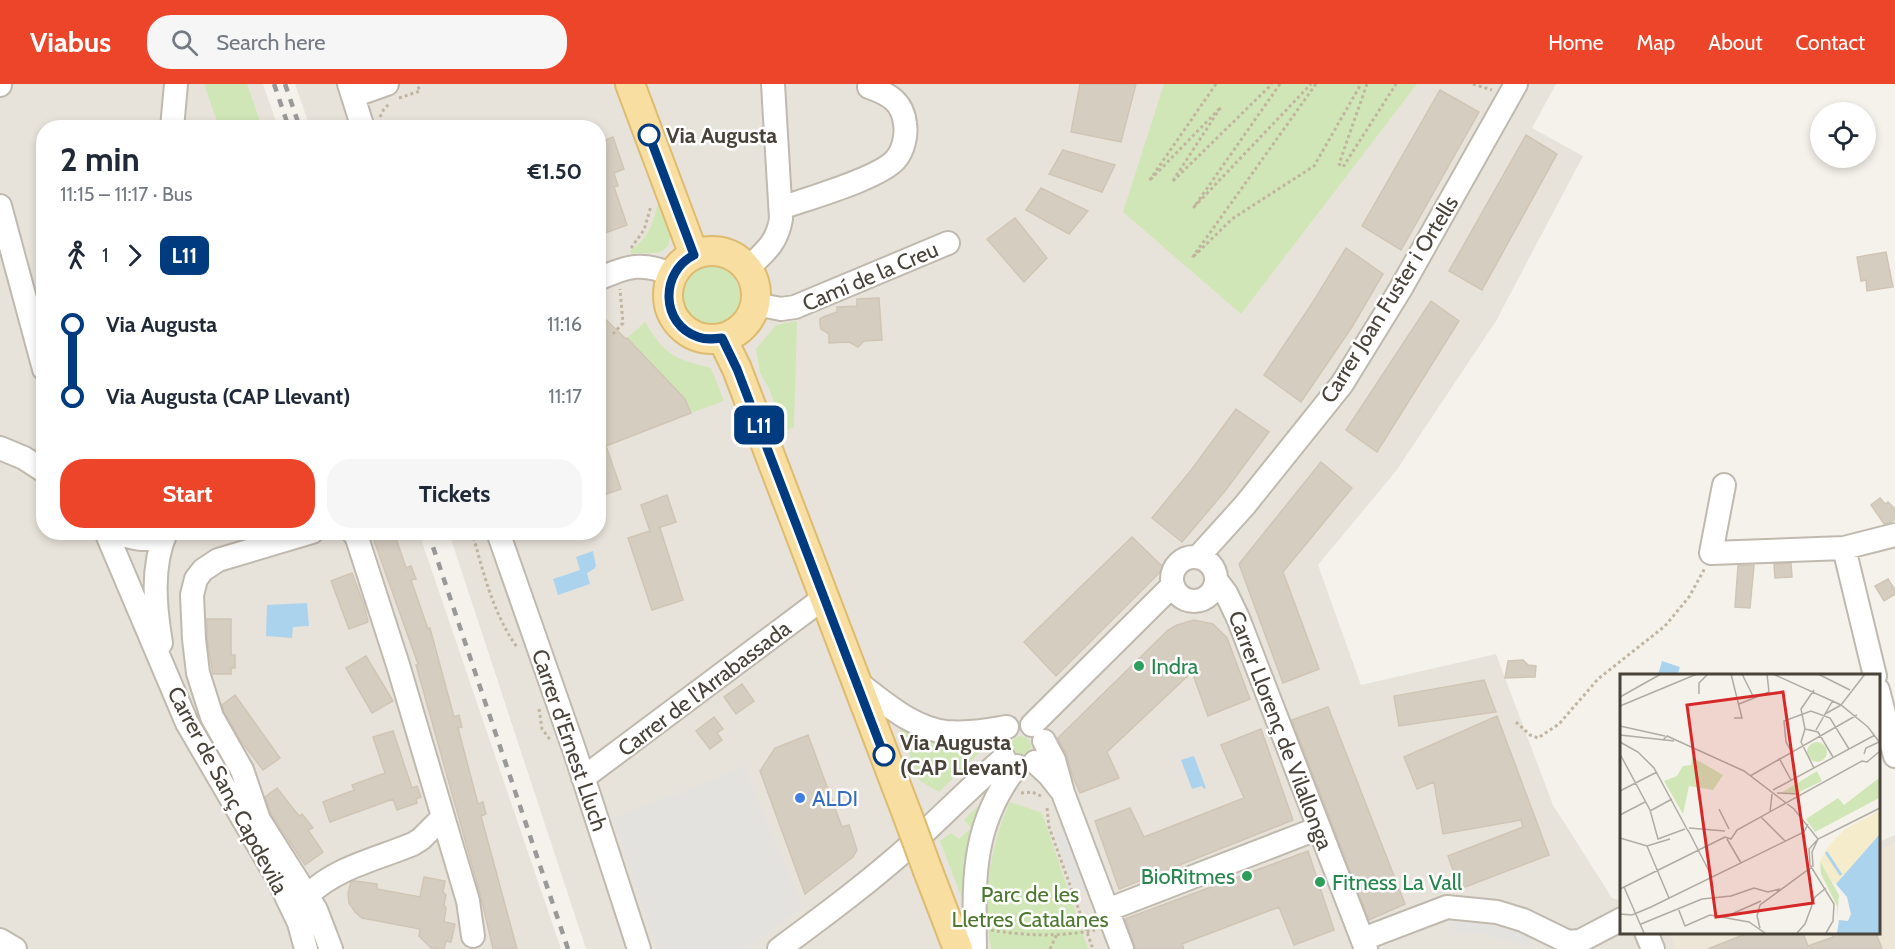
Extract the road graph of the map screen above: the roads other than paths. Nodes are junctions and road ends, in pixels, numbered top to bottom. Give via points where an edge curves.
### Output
1 (176, 84) edge
2 (387, 84) edge
3 (630, 84) edge
4 (773, 84) edge
5 (1516, 84) edge
6 (869, 87) dead end
7 (351, 90) edge
8 (173, 120) edge
9 (368, 120) edge
10 (0, 206) edge
11 (781, 208) junction
12 (948, 243) dead end
13 (694, 255) junction
14 (747, 268) junction
15 (607, 275) edge
16 (673, 275) junction
17 (755, 304) junction
18 (722, 338) junction
19 (36, 339) edge
20 (0, 448) edge
21 (36, 466) edge
22 (1724, 485) dead end
23 (1895, 535) edge
24 (109, 540) edge
25 (164, 540) edge
26 (285, 540) edge
27 (358, 540) edge
28 (501, 540) edge
29 (1844, 548) junction
30 (1198, 557) junction
31 (1217, 581) junction
32 (1172, 586) junction
33 (825, 597) junction
34 (166, 673) junction
35 (1875, 674) edge
36 (1895, 674) edge
37 (1880, 681) edge
38 (857, 682) junction
39 (1880, 698) edge
40 (1007, 727) junction
41 (1038, 733) junction
42 (1895, 756) edge
43 (1018, 762) junction
44 (583, 778) junction
45 (1063, 793) junction
46 (442, 818) junction
47 (1319, 828) junction
48 (312, 902) junction
49 (1110, 918) junction
50 (1620, 920) edge
51 (1646, 934) edge
52 (473, 936) dead end
53 (0, 940) edge
54 (1364, 944) edge
55 (15, 949) edge
56 (306, 949) edge
57 (331, 949) edge
58 (639, 949) edge
59 (779, 949) edge
60 (958, 949) edge
61 (975, 949) edge
62 (1122, 949) edge
63 (1653, 949) edge

1 - 8 street
2 - 7 street
3 - 13 main road
4 - 11 street
5 - 30 street, Carrer Joan Fuster i Ortells via 1400,290 1342,384
6 - 11 street via 897,101 904,114 906,131 897,159 881,172
7 - 9 street
10 - 19 street
11 - 14 street via 775,240
12 - 17 street, Camí de la Creu via 795,307 781,309
13 - 14 main road via 727,253
13 - 16 main road
14 - 17 main road via 754,282
15 - 16 street via 637,266
16 - 18 main road via 668,299 681,327 705,339
17 - 18 main road via 746,324
18 - 33 main road
20 - 21 street
22 - 29 street via 1711,553
23 - 29 street
24 - 34 street, Carrer de Sanç Capdevila
25 - 34 street via 156,598
26 - 48 street via 218,560 203,570 192,595 194,639 198,674 212,717 242,771 259,820
27 - 46 street via 399,665
28 - 44 street, Carrer d'Ernest Lluch
29 - 35 street
30 - 31 street via 1212,565
30 - 32 street via 1178,564 1172,574
31 - 32 street via 1213,592 1195,602 1180,597
31 - 47 street, Carrer Llorenç de Vilallonga via 1238,618
32 - 41 street
33 - 38 main road
33 - 44 street, Carrer de l'Arrabassada
34 - 56 street, Carrer de Sanç Capdevila via 187,723 278,879 299,923
36 - 37 street
38 - 40 street via 895,710 933,729 962,732
38 - 60 main road, bridge
39 - 42 street
40 - 41 street via 1022,722
40 - 43 street via 999,745
41 - 43 street via 1044,748 1040,757
41 - 45 street via 1054,760
43 - 45 street via 1049,775
43 - 59 street
43 - 61 street via 996,798 981,840 973,900
44 - 58 street, Carrer d'Ernest Lluch
45 - 49 street
46 - 48 street via 413,844 339,872
46 - 52 street via 468,901
47 - 49 street
47 - 54 street, Carrer Llorenç de Vilallonga
48 - 57 street
49 - 62 street
50 - 54 street via 1580,941 1568,942 1497,912 1447,907
51 - 63 street
53 - 55 street

